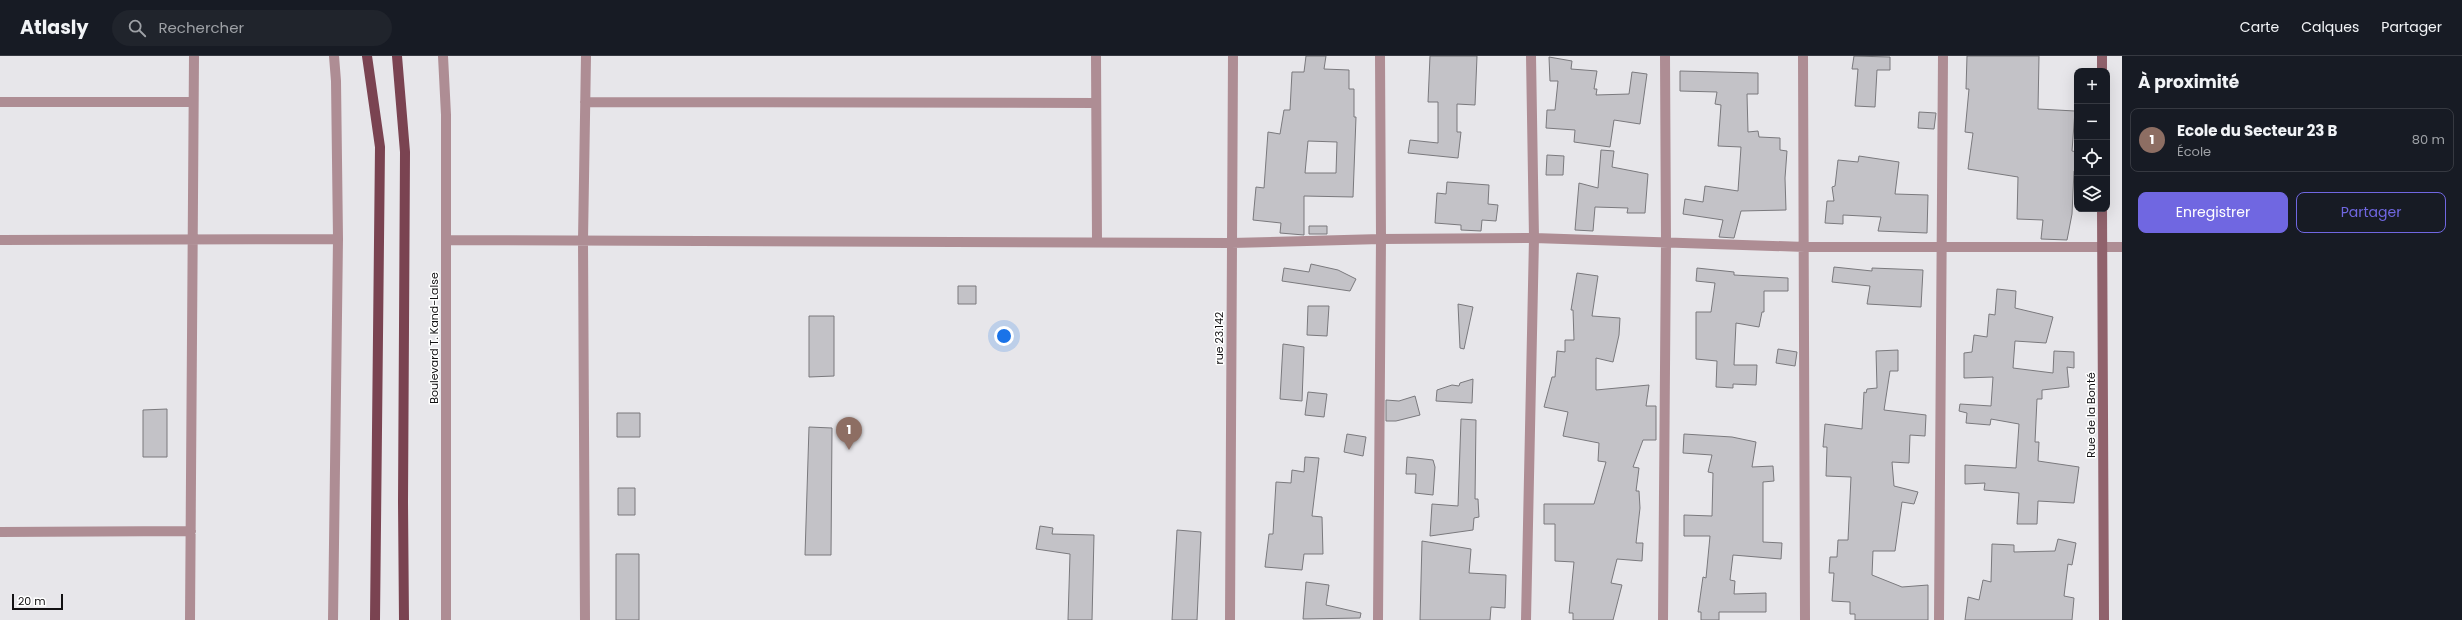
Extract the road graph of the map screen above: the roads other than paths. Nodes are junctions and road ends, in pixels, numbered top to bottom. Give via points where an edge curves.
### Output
1 (194, 56) edge
2 (334, 56) edge
3 (367, 56) edge
4 (397, 56) edge
5 (443, 56) edge
6 (586, 56) edge
7 (1096, 56) edge
8 (1233, 56) edge
9 (1380, 56) edge
10 (1531, 56) edge
11 (1665, 56) edge
12 (1803, 56) edge
13 (1944, 56) edge
14 (2102, 56) edge
15 (2102, 68) edge
16 (0, 102) edge
17 (194, 102) junction
18 (585, 102) junction
19 (1096, 103) junction
20 (2102, 212) edge
21 (1534, 238) junction
22 (338, 239) junction
23 (1381, 239) junction
24 (0, 240) edge
25 (193, 240) junction
26 (446, 240) junction
27 (583, 240) junction
28 (1097, 241) junction
29 (1231, 243) junction
30 (1666, 243) junction
31 (1943, 245) junction
32 (2102, 246) junction
33 (1804, 247) junction
34 (2122, 247) edge
35 (190, 531) junction
36 (0, 532) edge
37 (190, 620) edge
38 (333, 620) edge
39 (375, 620) edge
40 (404, 620) edge
41 (446, 620) edge
42 (585, 620) edge
43 (1230, 620) edge
44 (1378, 620) edge
45 (1526, 620) edge
46 (1663, 620) edge
47 (1805, 620) edge
48 (1939, 620) edge
49 (2104, 620) edge

1 - 17 street
2 - 22 street
3 - 39 main road via 380,147
4 - 40 main road via 405,152 402,502
5 - 26 street, Boulevard T. Kand-Lalse via 446,115
6 - 18 street
7 - 19 street
8 - 29 street, rue 23.142
9 - 23 street
10 - 21 street
11 - 30 street
12 - 33 street
13 - 31 street
14 - 15 street
16 - 17 street
17 - 25 street
18 - 19 street
18 - 27 street
19 - 28 street
20 - 32 street, Rue de la Bonté
21 - 23 street
21 - 30 street
21 - 45 street
22 - 25 street
22 - 38 street
23 - 29 street
23 - 44 street
24 - 25 street
25 - 35 street
26 - 27 street
26 - 41 street, Boulevard T. Kand-Lalse
27 - 28 street
27 - 42 street
28 - 29 street
29 - 43 street, rue 23.142
30 - 33 street
30 - 46 street
31 - 32 street
31 - 33 street
31 - 48 street
32 - 34 street
32 - 49 street, Rue de la Bonté
33 - 47 street
35 - 36 street
35 - 37 street

